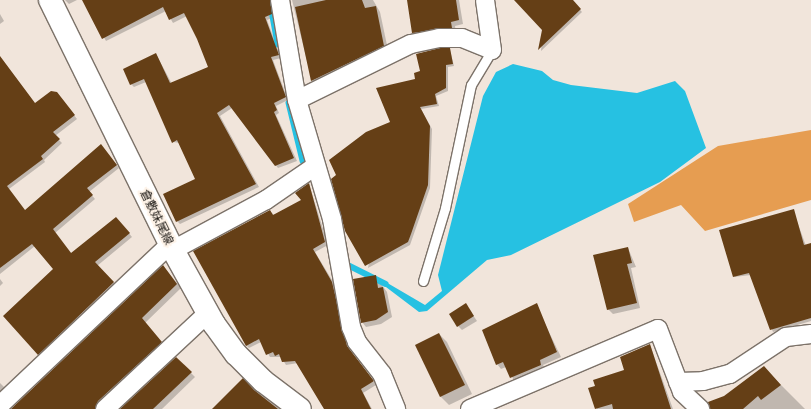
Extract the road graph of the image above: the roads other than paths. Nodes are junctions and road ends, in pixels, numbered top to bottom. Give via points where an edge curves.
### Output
1 (50, 0) edge
2 (280, 0) edge
3 (485, 0) edge
4 (492, 50) junction
5 (297, 100) junction
6 (314, 167) junction
7 (172, 247) junction
8 (423, 282) dead end
9 (208, 314) junction
10 (811, 334) edge
11 (678, 382) junction
12 (0, 405) edge
13 (104, 409) edge
14 (300, 409) edge
15 (396, 409) edge
16 (470, 409) edge
17 (700, 409) edge

1 - 7 main road, 倉敷妹尾線
2 - 5 street
3 - 4 street
4 - 5 street via 462,38 425,41
4 - 8 lane via 471,85 445,208
5 - 6 street
6 - 7 street via 266,200
6 - 15 street via 332,218 351,327 357,342 382,374
7 - 9 main road, 倉敷妹尾線
7 - 12 street
9 - 13 street
9 - 14 main road, 倉敷妹尾線 via 236,354
10 - 11 street via 786,338 730,374 703,381
11 - 16 street via 658,329
11 - 17 street via 682,392

